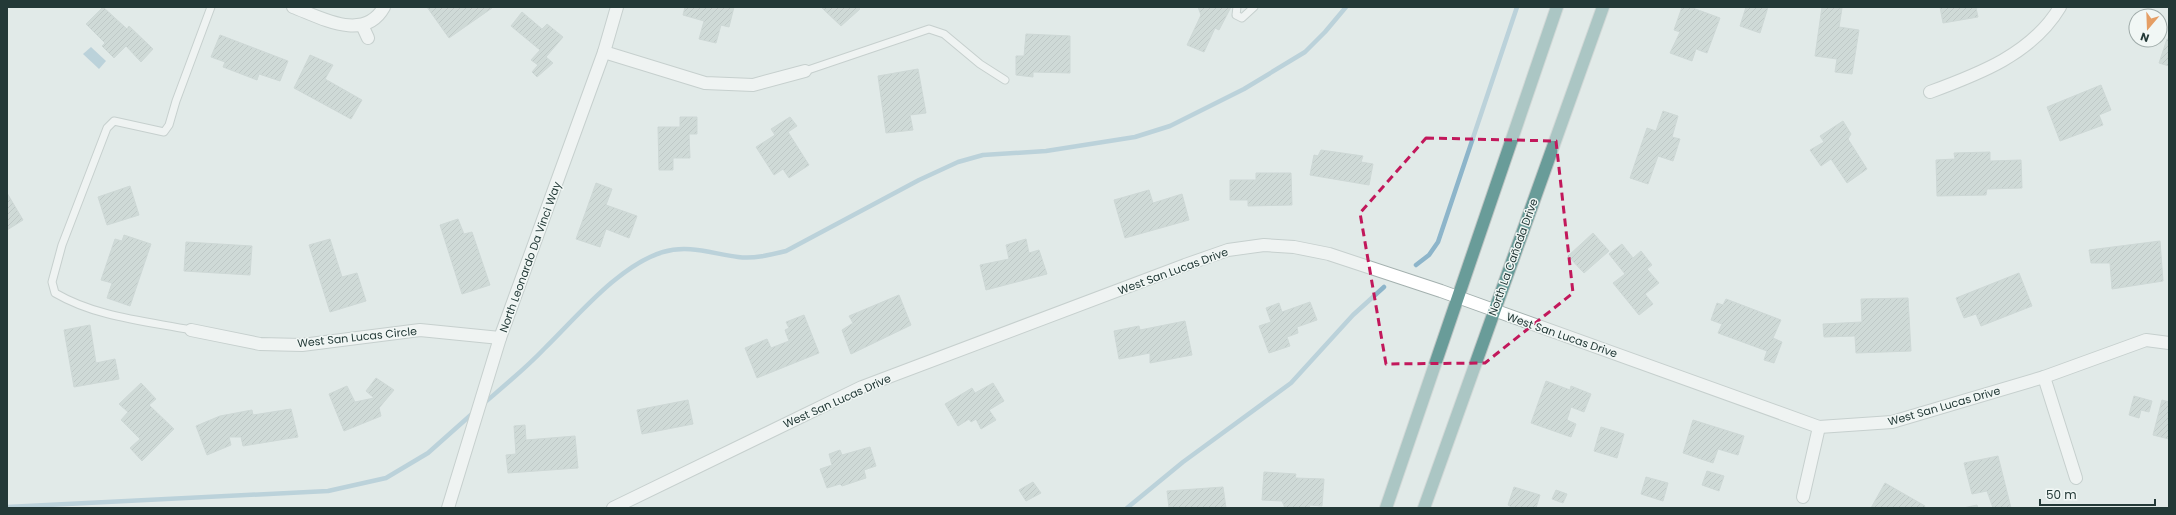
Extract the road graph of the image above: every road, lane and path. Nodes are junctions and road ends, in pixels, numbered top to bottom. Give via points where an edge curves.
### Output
1 (211, 7) edge
2 (293, 7) edge
3 (384, 7) edge
4 (617, 7) edge
5 (1237, 7) edge
6 (1254, 7) edge
7 (1557, 7) edge
8 (1603, 7) edge
9 (2060, 7) edge
10 (362, 25) junction
11 (368, 38) dead end
12 (604, 52) junction
13 (805, 71) joint
14 (1005, 80) dead end
15 (1930, 92) dead end
16 (1458, 298) junction
17 (1493, 312) junction
18 (191, 330) joint
19 (500, 338) junction
20 (2169, 343) edge
21 (2044, 377) junction
22 (1819, 427) junction
23 (2076, 478) dead end
24 (1803, 498) dead end
25 (448, 508) edge
26 (613, 508) edge
27 (1386, 508) edge
28 (1424, 508) edge

1 - 18 lane via 169,125 164,132 114,121 107,128 62,245 52,282 55,293 88,309
2 - 10 street via 339,24
3 - 10 street via 379,14
4 - 12 street, North Leonardo Da Vinci Way
5 - 6 lane via 1236,15 1242,18
7 - 16 main road
8 - 17 main road, North La Cañada Drive
9 - 15 street via 2042,31 2012,55 1965,79
10 - 11 street
12 - 13 street via 705,83 753,85
12 - 19 street, North Leonardo Da Vinci Way
13 - 14 lane via 929,29 944,34 980,64
16 - 17 street, West San Lucas Drive
16 - 26 street, West San Lucas Drive via 1329,254 1294,247 1264,245 1228,250 862,387
16 - 27 main road
17 - 22 street, West San Lucas Drive
17 - 28 main road, North La Cañada Drive
18 - 19 street, West San Lucas Circle via 260,344 302,345 420,330
19 - 25 street, North Leonardo Da Vinci Way
20 - 21 street, West San Lucas Drive via 2146,340
21 - 22 street, West San Lucas Drive via 1892,422
21 - 23 street
22 - 24 street

